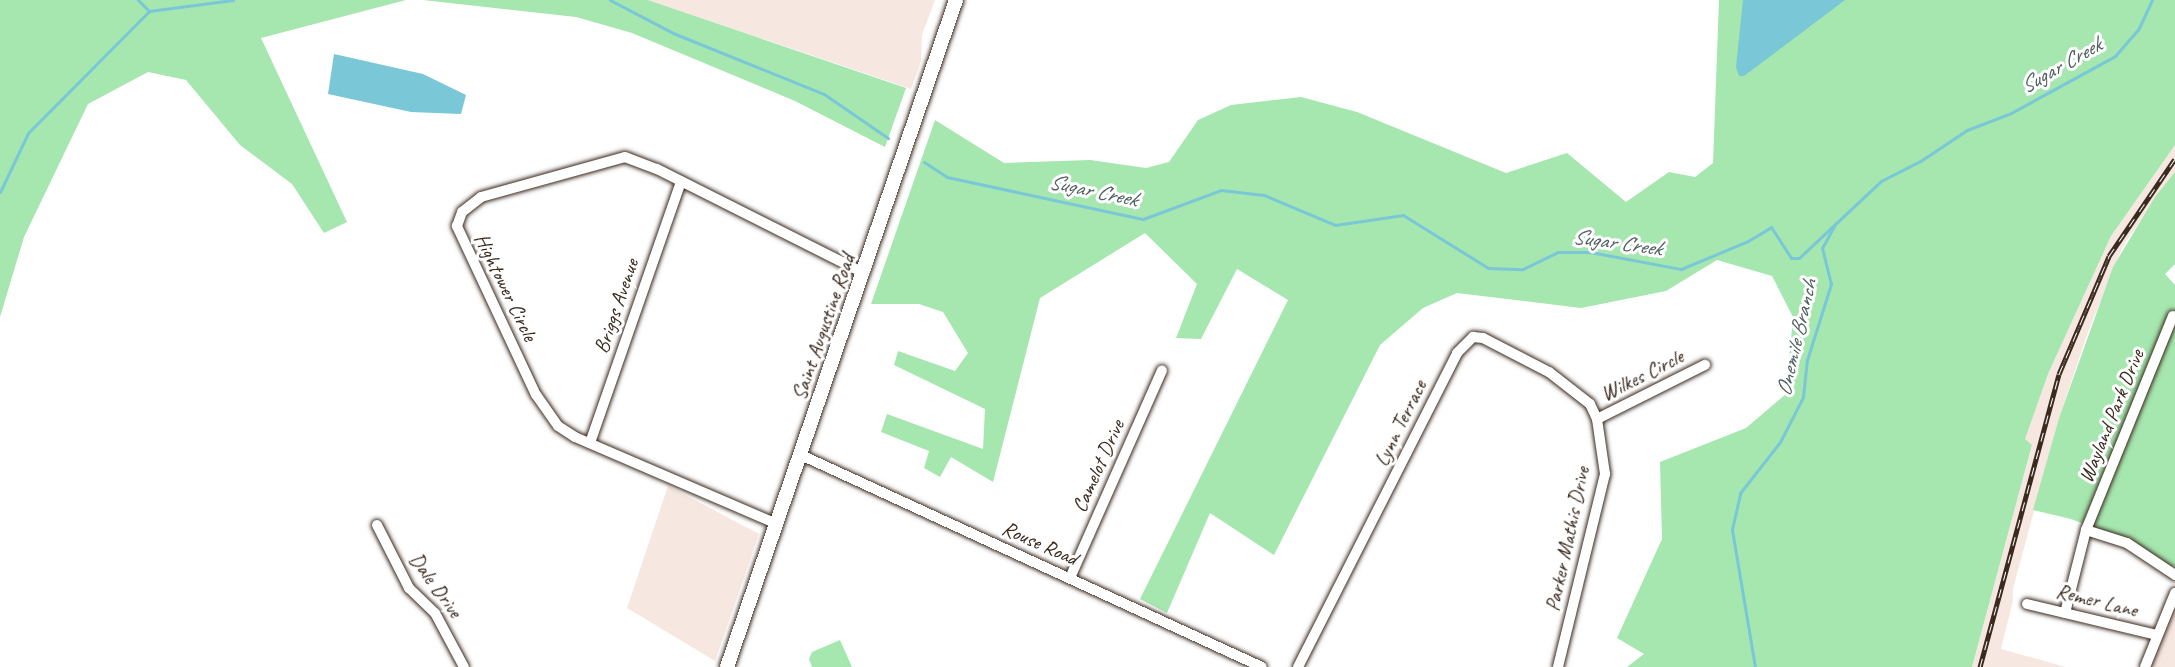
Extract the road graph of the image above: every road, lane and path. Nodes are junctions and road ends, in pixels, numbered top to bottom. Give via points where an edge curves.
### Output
1 (956, 0) edge
2 (681, 181) junction
3 (864, 273) junction
4 (2173, 316) dead end
5 (1705, 365) dead end
6 (1162, 370) dead end
7 (1597, 419) junction
8 (590, 443) junction
9 (801, 455) junction
10 (777, 524) junction
11 (377, 525) dead end
12 (2086, 530) junction
13 (2175, 574) edge
14 (1070, 578) junction
15 (2175, 594) edge
16 (2027, 604) dead end
17 (2065, 613) junction
18 (2157, 635) junction
19 (1239, 662) edge
20 (464, 667) edge
21 (727, 667) edge
22 (1262, 667) edge
23 (1298, 667) edge
24 (1558, 667) edge
25 (2145, 667) edge

1 - 3 main road, Saint Augustine Road
2 - 3 street, Hightower Circle
2 - 8 street, Briggs Avenue
2 - 8 street, Hightower Circle via 625,158 481,197 462,212 457,226 548,414 567,432
3 - 9 main road, Saint Augustine Road
4 - 12 street, Wayland Park Drive
5 - 7 street, Wilkes Circle
6 - 14 street, Camelot Drive
7 - 23 street, Lynn Terrace via 1590,404 1549,372 1483,338 1473,337 1463,344
7 - 24 street, Parker Mathis Drive via 1605,474
8 - 10 street, Hightower Circle
9 - 10 main road, Saint Augustine Road
9 - 14 street, Rouse Road
10 - 21 main road, Saint Augustine Road
11 - 20 street, Dale Drive via 409,588 435,613
12 - 13 street via 2127,543
12 - 17 street, Wayland Park Drive
14 - 19 street, Rouse Road
15 - 18 street
16 - 17 street, Remer Lane
17 - 18 street, Remer Lane
18 - 25 street
19 - 22 street, Rouse Road

